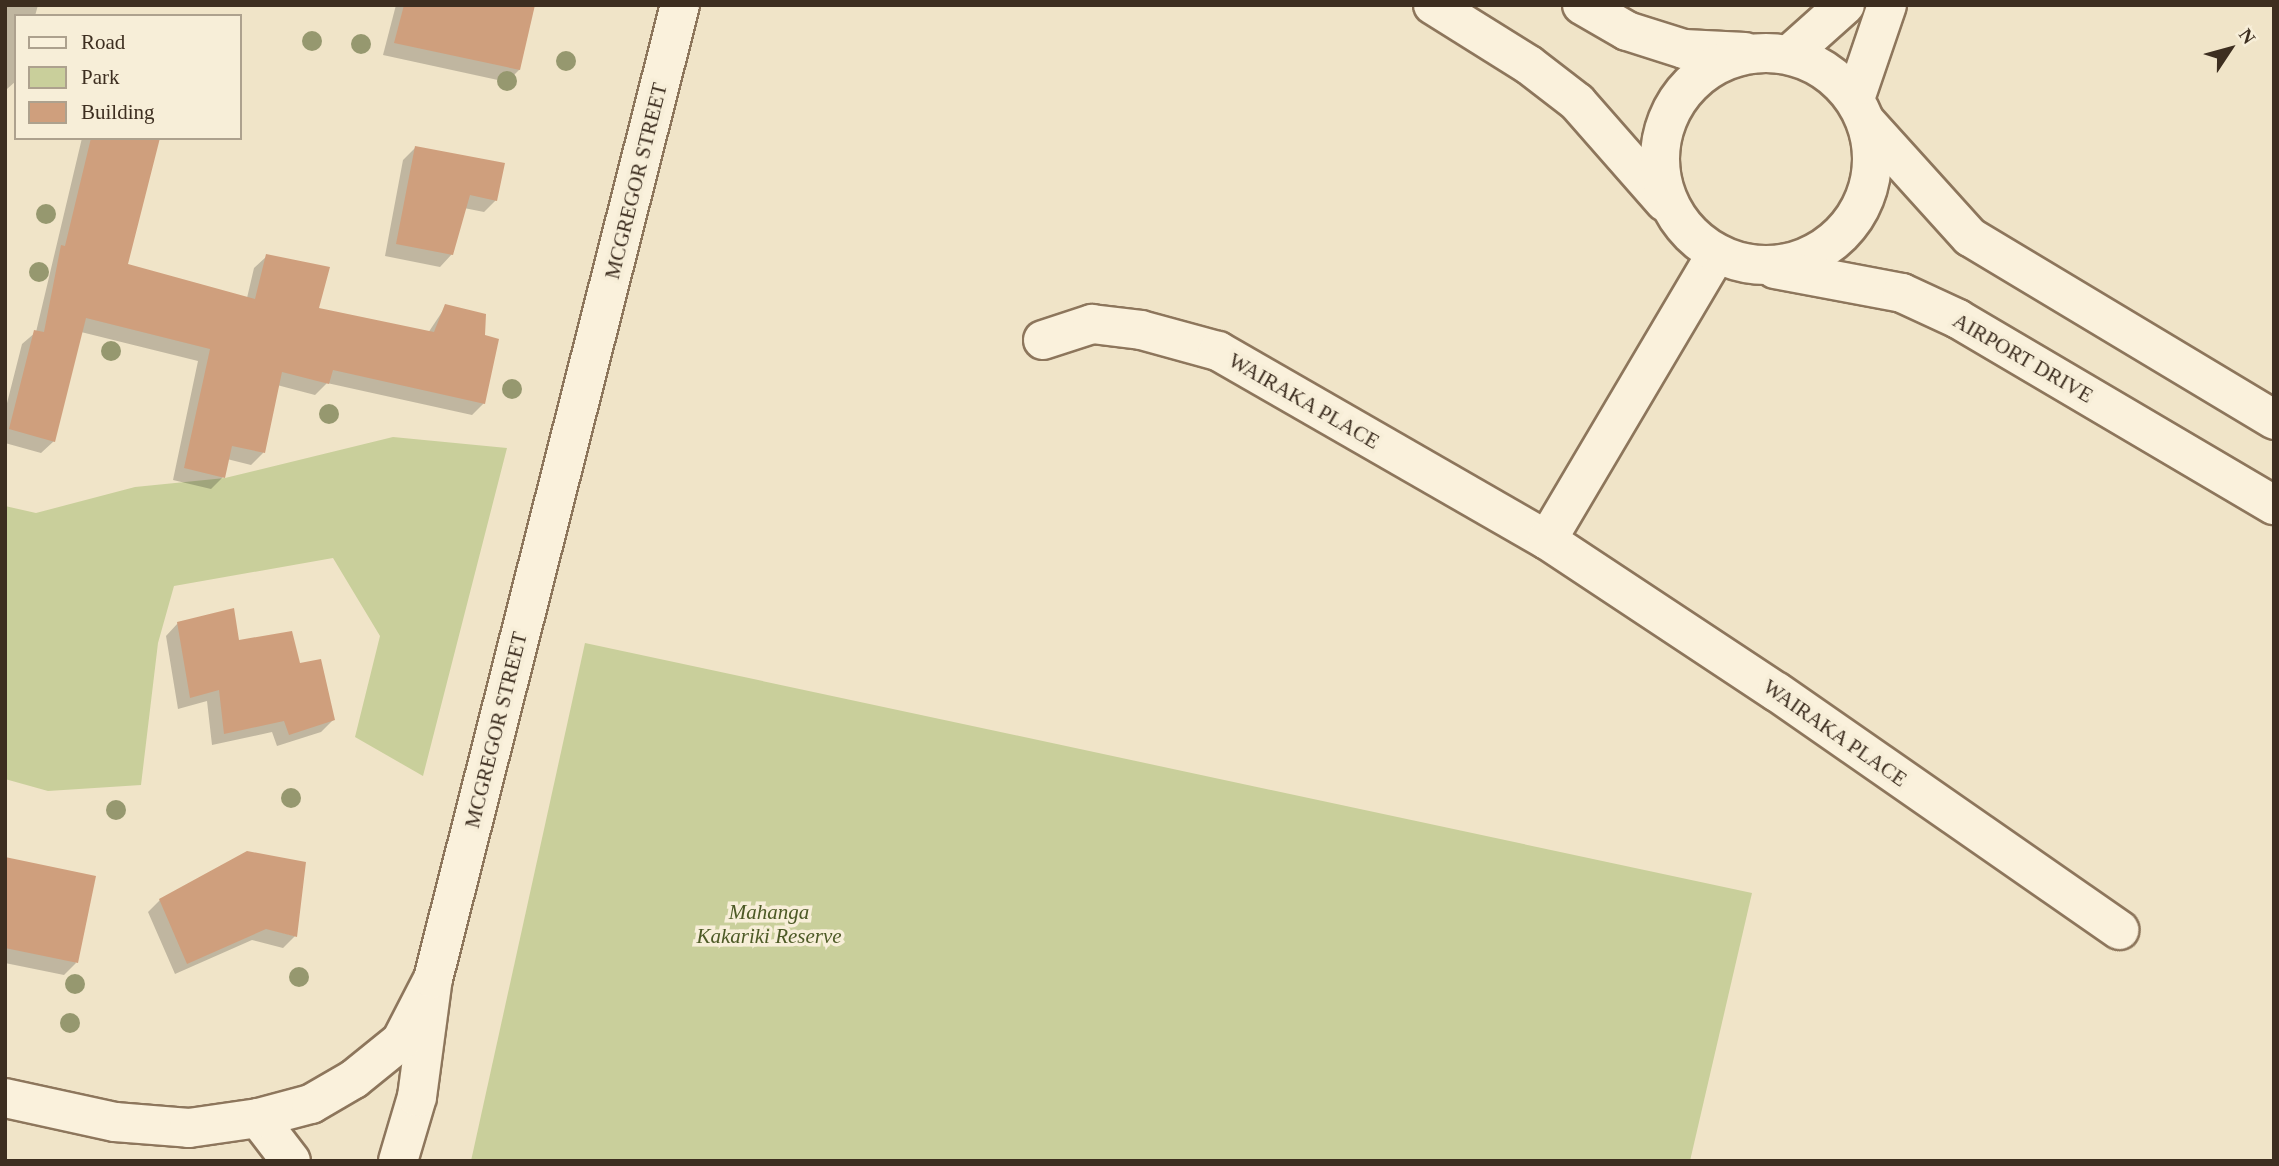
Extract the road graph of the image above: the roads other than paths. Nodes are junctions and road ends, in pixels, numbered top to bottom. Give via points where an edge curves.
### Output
1 (680, 5) edge
2 (1433, 5) edge
3 (1582, 5) edge
4 (1845, 5) edge
5 (1888, 5) edge
6 (1774, 54) junction
7 (1861, 111) junction
8 (1718, 250) junction
9 (1043, 341) dead end
10 (2274, 420) edge
11 (2274, 505) edge
12 (1547, 540) junction
13 (2120, 930) dead end
14 (433, 979) junction
15 (5, 1098) edge
16 (258, 1118) junction
17 (290, 1161) edge
18 (398, 1161) edge

1 - 14 street, MCGREGOR STREET
2 - 8 street via 1530,65 1577,102
3 - 6 street via 1627,31 1684,49
4 - 6 street
5 - 7 street
6 - 7 street via 1837,79
6 - 8 street via 1726,61 1696,78 1674,104 1662,136 1660,170 1669,203
7 - 8 street via 1873,158 1867,195 1849,227 1822,251 1788,264
7 - 10 street via 1970,237
8 - 11 street, AIRPORT DRIVE via 1902,293 1958,318
8 - 12 street
9 - 12 street, WAIRAKA PLACE via 1093,324 1141,330 1218,351
12 - 13 street, WAIRAKA PLACE via 1777,692
14 - 16 street, MCGREGOR STREET via 401,1041 354,1079 311,1104
14 - 18 street via 417,1097
15 - 16 street, MCGREGOR STREET via 114,1122 189,1128
16 - 17 street

